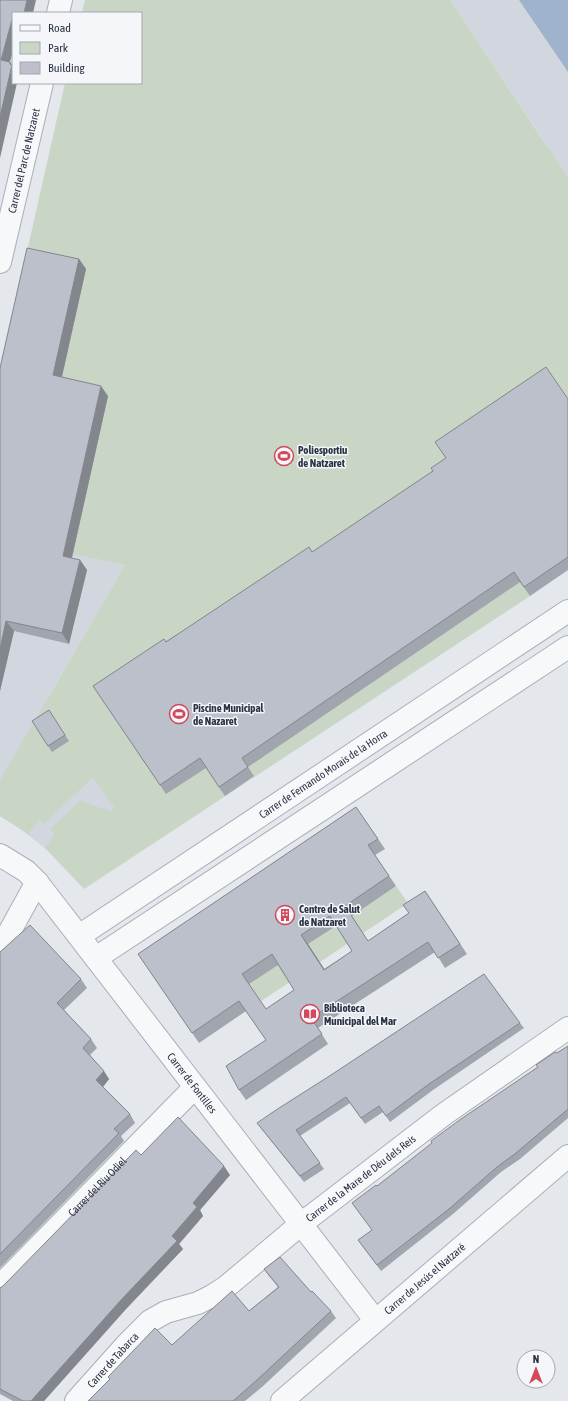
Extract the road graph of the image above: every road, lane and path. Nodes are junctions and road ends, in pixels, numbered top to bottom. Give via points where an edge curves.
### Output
1 (61, 0) edge
2 (58, 12) edge
3 (42, 84) edge
4 (0, 262) edge
5 (568, 611) edge
6 (568, 647) edge
7 (0, 855) edge
8 (37, 882) junction
9 (79, 936) junction
10 (0, 949) edge
11 (96, 958) junction
12 (568, 1028) edge
13 (194, 1088) junction
14 (568, 1156) edge
15 (301, 1224) junction
16 (0, 1286) edge
17 (375, 1320) junction
18 (150, 1321) joint
19 (76, 1401) edge
20 (282, 1401) edge

1 - 2 street
3 - 4 street, Carrer del Parc de Natzaret
5 - 9 street, Carrer de Fernando Morais de la Horra
6 - 11 street
7 - 8 street, Carrer de Fontilles via 26,871
8 - 9 street, Carrer de Fontilles
8 - 10 street
9 - 11 street, Carrer de Fontilles
11 - 13 street, Carrer de Fontilles
12 - 15 street, Carrer de la Mare de Déu dels Reis via 444,1115
13 - 15 street, Carrer de Fontilles
13 - 16 street, Carrer del Riu Odiel
14 - 17 street, Carrer de Jesús el Natzaré
15 - 17 street, Carrer de Fontilles
15 - 18 street, Carrer de la Mare de Déu dels Reis via 212,1296 198,1303 166,1312
17 - 20 street, Carrer de Jesús el Natzaré
18 - 19 street, Carrer de Tabarca

